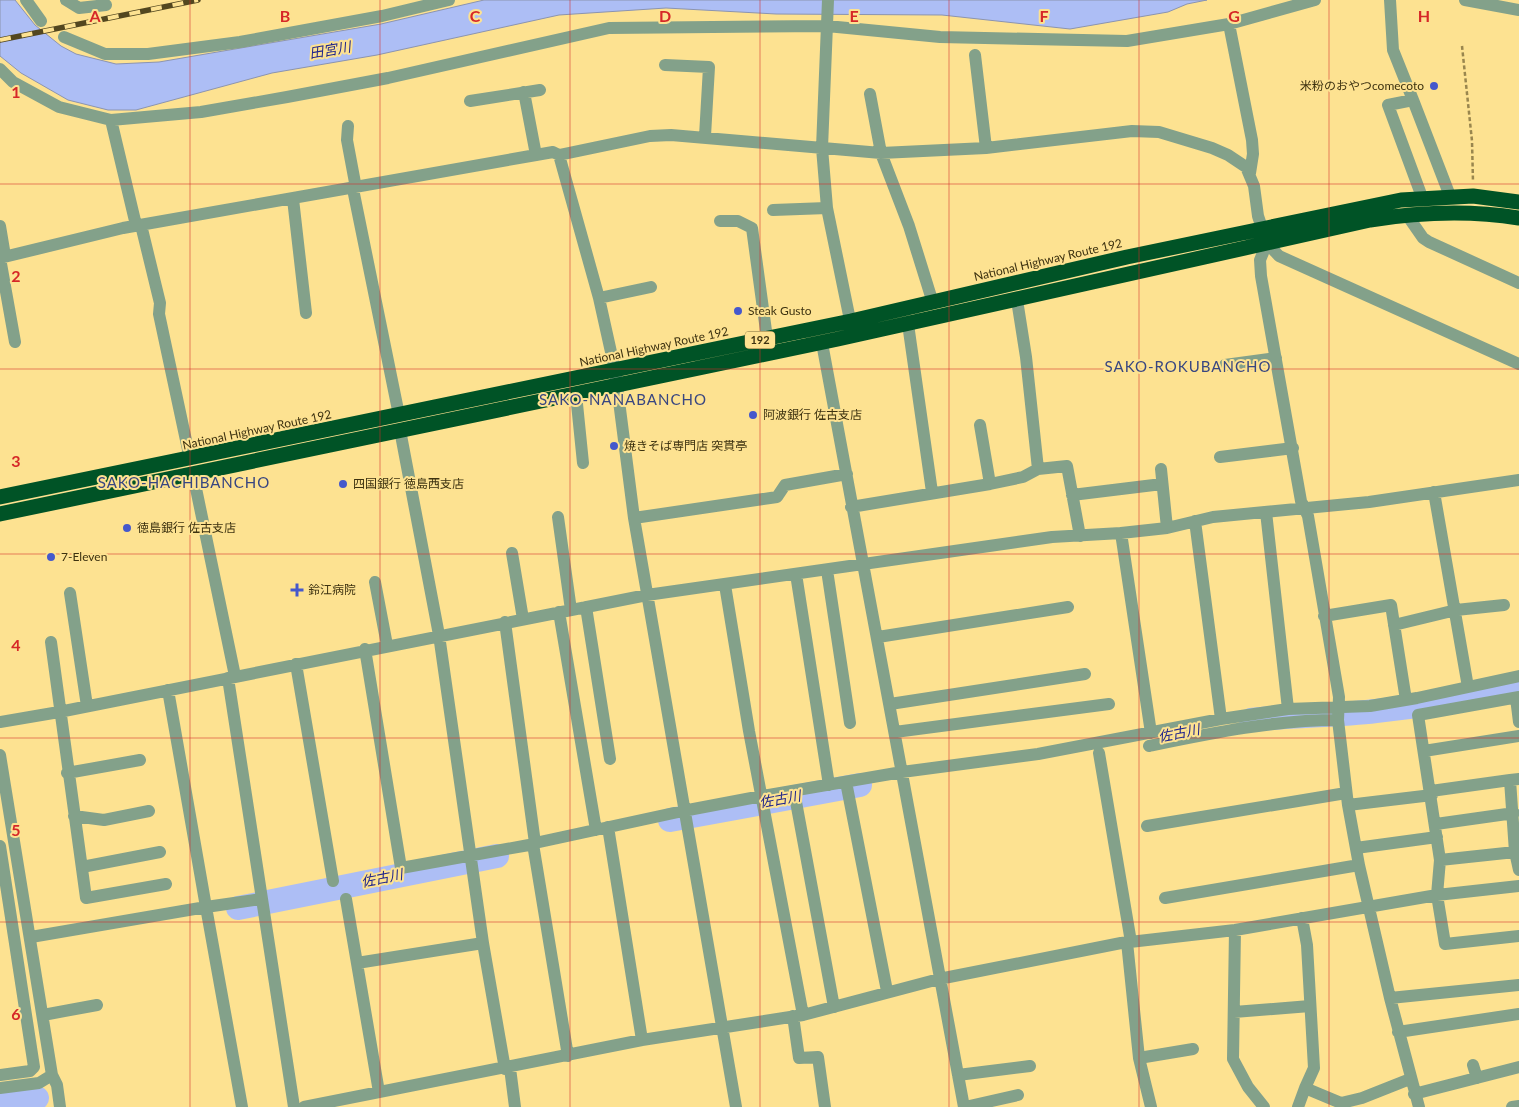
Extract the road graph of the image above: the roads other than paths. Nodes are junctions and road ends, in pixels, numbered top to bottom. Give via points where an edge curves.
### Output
1 (26, 0) edge
2 (66, 0) edge
3 (449, 0) edge
4 (828, 0) edge
5 (1314, 0) edge
6 (1390, 0) edge
7 (1465, 0) edge
8 (106, 5) dead end
9 (1519, 10) edge
10 (41, 21) dead end
11 (827, 24) junction
12 (1229, 24) junction
13 (64, 37) dead end
14 (975, 55) dead end
15 (665, 65) dead end
16 (0, 69) edge
17 (540, 90) dead end
18 (524, 92) junction
19 (870, 94) dead end
20 (470, 100) dead end
21 (1413, 100) junction
22 (111, 120) junction
23 (348, 126) dead end
24 (705, 136) junction
25 (822, 148) junction
26 (986, 148) junction
27 (880, 153) junction
28 (536, 155) junction
29 (559, 155) junction
30 (1250, 173) junction
31 (354, 188) junction
32 (1450, 196) junction
33 (1422, 197) junction
34 (293, 199) junction
35 (1519, 202) edge
36 (827, 208) junction
37 (773, 210) dead end
38 (1407, 215) junction
39 (1519, 218) edge
40 (720, 221) dead end
41 (138, 225) junction
42 (0, 226) edge
43 (1264, 236) junction
44 (2, 257) edge
45 (1519, 283) edge
46 (651, 287) dead end
47 (599, 298) junction
48 (1017, 300) junction
49 (933, 303) junction
50 (306, 313) dead end
51 (850, 320) junction
52 (908, 324) junction
53 (767, 338) junction
54 (16, 342) dead end
55 (822, 343) junction
56 (1276, 358) junction
57 (1519, 364) edge
58 (1225, 365) dead end
59 (615, 378) junction
60 (576, 394) junction
61 (400, 422) junction
62 (980, 425) dead end
63 (1293, 448) junction
64 (1220, 457) dead end
65 (583, 463) dead end
66 (192, 466) junction
67 (1038, 468) junction
68 (1161, 468) dead end
69 (847, 474) junction
70 (1519, 480) edge
71 (990, 484) junction
72 (1162, 484) junction
73 (932, 492) junction
74 (1434, 492) junction
75 (1072, 495) junction
76 (0, 497) edge
77 (851, 507) junction
78 (1304, 508) junction
79 (1266, 512) junction
80 (0, 514) edge
81 (558, 518) dead end
82 (634, 518) junction
83 (1195, 522) junction
84 (1167, 528) junction
85 (1121, 533) junction
86 (1080, 536) junction
87 (512, 553) dead end
88 (865, 564) junction
89 (827, 570) junction
90 (796, 574) junction
91 (375, 582) dead end
92 (725, 585) junction
93 (70, 593) dead end
94 (647, 595) junction
95 (1504, 605) dead end
96 (586, 607) junction
97 (1068, 607) dead end
98 (1456, 610) junction
99 (565, 611) junction
100 (1324, 616) junction
101 (522, 619) junction
102 (505, 622) junction
103 (1394, 626) junction
104 (439, 635) junction
105 (878, 637) junction
106 (50, 642) dead end
107 (387, 645) junction
108 (365, 650) junction
109 (296, 664) junction
110 (1085, 674) dead end
111 (1519, 676) edge
112 (231, 677) junction
113 (1468, 687) junction
114 (168, 690) junction
115 (1517, 697) edge
116 (1406, 700) junction
117 (890, 704) junction
118 (1109, 704) dead end
119 (87, 706) junction
120 (1288, 708) junction
121 (59, 712) junction
122 (1338, 713) junction
123 (1221, 719) junction
124 (0, 722) edge
125 (1519, 722) edge
126 (850, 723) dead end
127 (895, 732) junction
128 (1151, 733) junction
129 (1519, 736) edge
130 (1149, 746) dead end
131 (1424, 751) junction
132 (1098, 753) dead end
133 (0, 755) edge
134 (140, 760) dead end
135 (610, 760) dead end
136 (67, 773) junction
137 (902, 776) junction
138 (2, 778) edge
139 (1514, 779) edge
140 (829, 785) junction
141 (847, 786) junction
142 (1431, 793) junction
143 (795, 795) junction
144 (1347, 799) junction
145 (763, 800) junction
146 (149, 811) dead end
147 (1514, 813) junction
148 (684, 814) junction
149 (74, 816) junction
150 (1147, 826) dead end
151 (605, 831) junction
152 (1436, 831) junction
153 (0, 846) edge
154 (534, 846) junction
155 (1356, 848) junction
156 (160, 852) dead end
157 (1515, 852) junction
158 (471, 860) junction
159 (1440, 860) junction
160 (1359, 865) junction
161 (82, 867) junction
162 (1519, 870) edge
163 (333, 881) dead end
164 (166, 884) dead end
165 (1519, 886) edge
166 (1437, 895) junction
167 (1165, 898) dead end
168 (346, 899) dead end
169 (261, 902) junction
170 (1368, 906) junction
171 (207, 911) junction
172 (1302, 918) junction
173 (1235, 930) junction
174 (1519, 936) edge
175 (31, 937) junction
176 (1129, 942) junction
177 (483, 943) junction
178 (357, 963) junction
179 (939, 979) junction
180 (1519, 984) edge
181 (887, 991) junction
182 (1390, 998) junction
183 (98, 1005) dead end
184 (1310, 1006) junction
185 (834, 1007) junction
186 (1234, 1012) junction
187 (1519, 1014) edge
188 (43, 1015) junction
189 (798, 1016) junction
190 (721, 1028) junction
191 (1398, 1032) junction
192 (642, 1040) junction
193 (1193, 1049) dead end
194 (568, 1056) junction
195 (1140, 1058) junction
196 (1473, 1065) dead end
197 (1030, 1066) dead end
198 (1519, 1067) edge
199 (508, 1068) junction
200 (52, 1075) junction
201 (0, 1076) edge
202 (958, 1076) junction
203 (1477, 1078) junction
204 (1410, 1079) junction
205 (0, 1088) edge
206 (1305, 1088) junction
207 (379, 1092) junction
208 (1414, 1094) junction
209 (1018, 1095) dead end
210 (1519, 1106) edge
211 (60, 1107) edge
212 (242, 1107) edge
213 (294, 1107) edge
214 (304, 1107) edge
215 (515, 1107) edge
216 (736, 1107) edge
217 (825, 1107) edge
218 (965, 1107) edge
219 (1150, 1107) edge
220 (1264, 1107) edge
221 (1298, 1107) edge
222 (1419, 1107) edge
223 (1512, 1107) edge

1 - 10 street
2 - 8 street via 79,8
3 - 13 street via 240,42 148,54 105,54
4 - 11 street
5 - 12 street
6 - 21 street via 1393,50
7 - 9 street
11 - 12 street via 940,37 1127,41
11 - 22 street via 609,28 388,78 287,97 201,112
11 - 25 street
12 - 30 street via 1252,140
14 - 26 street
15 - 24 street via 709,68
16 - 22 street via 13,82 59,107
17 - 18 street
18 - 20 street
18 - 28 street
19 - 27 street
21 - 32 street
21 - 33 street via 1388,105
22 - 41 street
23 - 31 street
24 - 25 street
24 - 29 street via 650,136
25 - 27 street
25 - 36 street
26 - 27 street
26 - 30 street via 1132,131 1159,132 1228,155
27 - 49 street via 909,226
28 - 29 street via 553,152
28 - 31 street
29 - 47 street
30 - 43 street
31 - 34 street
31 - 61 street
32 - 33 highway, National Highway Route 192 / 192
32 - 35 highway, National Highway Route 192 / 192
33 - 43 highway, National Highway Route 192 / 192
34 - 41 street
34 - 50 street
36 - 37 street
36 - 51 street
38 - 39 highway, National Highway Route 192 / 192 via 1476,212
38 - 43 highway, National Highway Route 192 / 192
38 - 45 street via 1429,242
40 - 53 street via 738,221 752,228
41 - 44 street
41 - 66 street via 160,303 159,314
42 - 44 street
43 - 48 highway, National Highway Route 192 / 192
43 - 49 highway, National Highway Route 192 / 192 via 1127,257
43 - 56 street via 1261,276
43 - 57 street via 1279,256
44 - 54 street
46 - 47 street
47 - 59 street
48 - 52 highway, National Highway Route 192 / 192
48 - 67 street
49 - 51 highway, National Highway Route 192 / 192
51 - 53 highway, National Highway Route 192 / 192
52 - 55 highway, National Highway Route 192 / 192
52 - 73 street
53 - 59 highway, National Highway Route 192 / 192
55 - 59 highway, National Highway Route 192 / 192
55 - 69 street
56 - 58 street
56 - 63 street
59 - 60 highway, National Highway Route 192 / 192
59 - 61 highway, National Highway Route 192 / 192
59 - 82 street
60 - 61 highway, National Highway Route 192 / 192
60 - 65 street
61 - 66 highway, National Highway Route 192 / 192
61 - 104 street
62 - 71 street
63 - 64 street
63 - 78 street
66 - 76 highway, National Highway Route 192 / 192
66 - 80 highway, National Highway Route 192 / 192
66 - 112 street
67 - 71 street via 1023,477
67 - 75 street via 1067,466
68 - 72 street
69 - 77 street
69 - 82 street via 785,485 778,497
70 - 74 street
71 - 73 street
72 - 75 street
72 - 84 street
73 - 77 street
74 - 78 street
74 - 98 street
75 - 86 street
77 - 88 street
78 - 79 street
78 - 100 street
79 - 83 street
79 - 120 street
81 - 99 street
82 - 94 street
83 - 84 street
83 - 123 street
84 - 85 street
85 - 86 street
85 - 128 street
86 - 88 street via 1052,537
87 - 101 street
88 - 89 street
88 - 105 street
89 - 90 street
89 - 126 street
90 - 92 street
90 - 140 street
91 - 107 street
92 - 94 street
92 - 145 street
93 - 119 street
94 - 96 street
94 - 148 street
95 - 98 street
96 - 99 street
96 - 135 street
97 - 105 street
98 - 103 street
98 - 113 street
99 - 101 street
99 - 151 street
100 - 103 street via 1391,605
100 - 122 street via 1339,697
101 - 102 street
102 - 104 street
102 - 154 street
103 - 116 street
104 - 107 street
104 - 158 street
105 - 117 street
106 - 121 street
107 - 108 street
108 - 109 street
108 - 158 street via 401,868
109 - 112 street
109 - 163 street
110 - 117 street
111 - 113 street
112 - 114 street
112 - 169 street
113 - 116 street
114 - 119 street
114 - 171 street
115 - 125 street
115 - 131 street via 1418,715
116 - 122 street
117 - 127 street
118 - 127 street
119 - 121 street
120 - 122 street
120 - 123 street
121 - 124 street
121 - 136 street
122 - 130 street
122 - 144 street
123 - 128 street
127 - 137 street
128 - 137 street
129 - 131 street
131 - 142 street
132 - 176 street
133 - 138 street
134 - 136 street
136 - 149 street
137 - 141 street
137 - 179 street
138 - 175 street
139 - 142 street
139 - 147 street
140 - 141 street
140 - 143 street
141 - 181 street
142 - 144 street
142 - 152 street
143 - 145 street
143 - 185 street
144 - 150 street
144 - 155 street
145 - 148 street
145 - 189 street
146 - 149 street via 104,820
147 - 152 street
147 - 157 street
148 - 151 street
148 - 190 street
149 - 161 street
151 - 154 street
151 - 192 street
152 - 155 street
152 - 159 street
153 - 201 street via 34,1067 30,1071
154 - 158 street
154 - 194 street
155 - 160 street
156 - 161 street
157 - 159 street
157 - 162 street
158 - 177 street
159 - 166 street
160 - 167 street
160 - 170 street
161 - 164 street via 86,898
165 - 166 street
166 - 170 street
166 - 174 street via 1445,944
168 - 178 street
169 - 171 street
169 - 213 street
170 - 172 street
170 - 182 street
171 - 175 street
171 - 212 street
172 - 173 street
172 - 184 street
173 - 176 street
173 - 186 street
175 - 188 street
176 - 179 street
176 - 195 street
177 - 178 street
177 - 199 street
178 - 207 street
179 - 181 street
179 - 202 street
180 - 182 street
181 - 185 street
182 - 191 street
183 - 188 street
184 - 186 street
184 - 206 street via 1314,1068
185 - 189 street
186 - 220 street via 1233,1059 1248,1087
187 - 191 street
188 - 200 street
189 - 190 street
189 - 217 street via 799,1058 818,1056
190 - 192 street
190 - 216 street
191 - 204 street
192 - 194 street
193 - 195 street
194 - 199 street
195 - 219 street
196 - 203 street
197 - 202 street
198 - 203 street
199 - 207 street
199 - 215 street
200 - 205 street via 39,1083
200 - 211 street
202 - 218 street
203 - 208 street
204 - 206 street via 1341,1103
204 - 208 street
206 - 221 street
207 - 214 street
208 - 222 street
209 - 218 street
210 - 223 street

